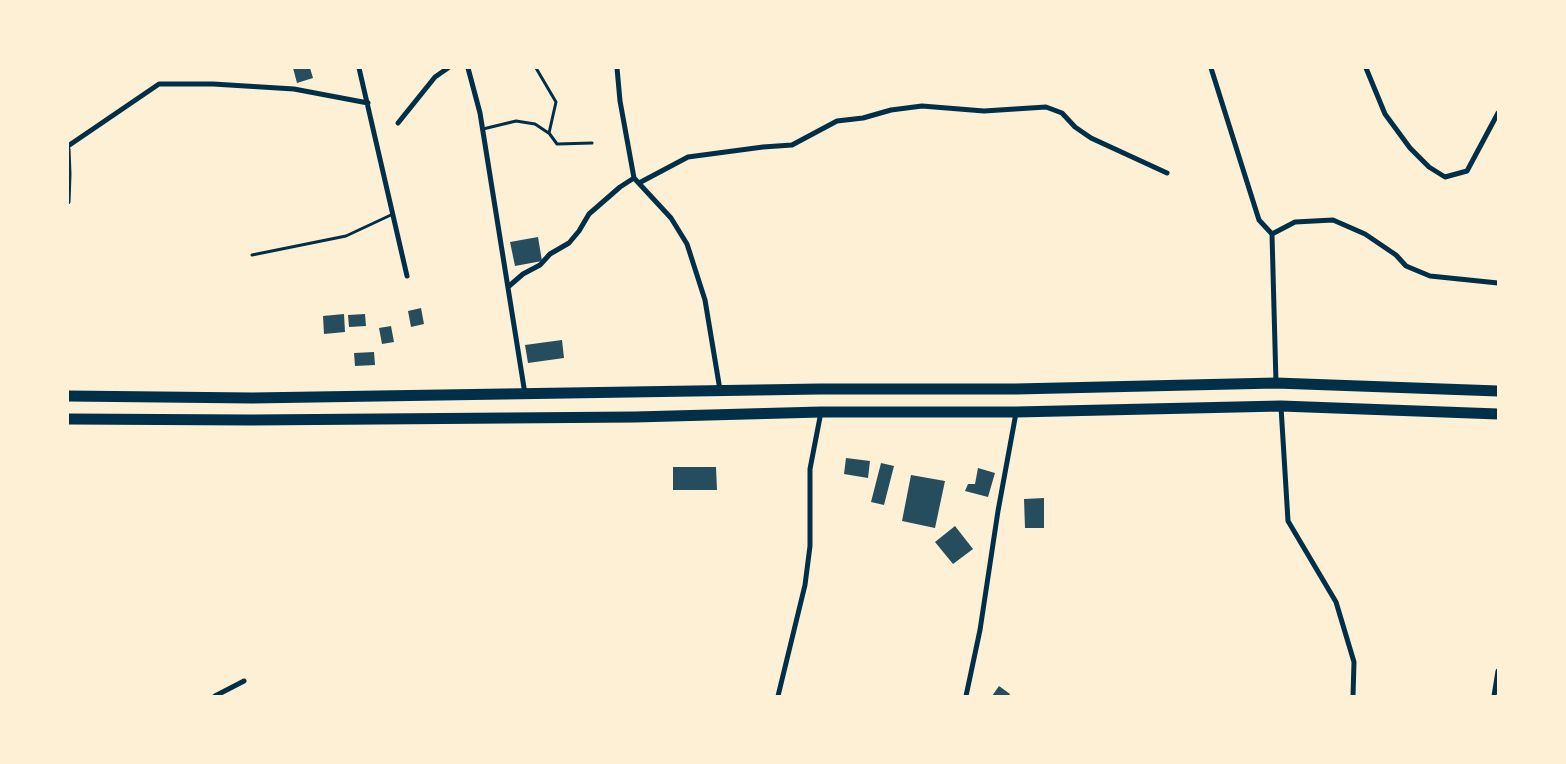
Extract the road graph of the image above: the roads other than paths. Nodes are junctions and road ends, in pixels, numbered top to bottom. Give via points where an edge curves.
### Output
1 (359, 68) edge
2 (448, 68) edge
3 (468, 68) edge
4 (536, 68) edge
5 (617, 68) edge
6 (1211, 68) edge
7 (1366, 68) edge
8 (368, 103) junction
9 (1498, 113) edge
10 (398, 123) dead end
11 (482, 129) junction
12 (550, 134) junction
13 (592, 143) dead end
14 (68, 148) edge
15 (1167, 173) dead end
16 (634, 178) junction
17 (639, 183) junction
18 (68, 202) edge
19 (393, 214) junction
20 (1272, 234) junction
21 (252, 255) dead end
22 (408, 276) dead end
23 (1498, 283) edge
24 (508, 287) junction
25 (1276, 383) junction
26 (720, 391) junction
27 (1498, 391) edge
28 (525, 395) junction
29 (68, 396) edge
30 (1281, 406) junction
31 (821, 412) junction
32 (1016, 412) junction
33 (1498, 414) edge
34 (68, 420) edge
35 (1498, 671) edge
36 (244, 681) dead end
37 (215, 696) edge
38 (778, 696) edge
39 (966, 696) edge
40 (1353, 696) edge
41 (1494, 696) edge

1 - 8 street
2 - 10 street via 435,76
3 - 11 street
4 - 12 lane via 556,102
5 - 16 street
6 - 20 street via 1259,220
7 - 9 street via 1385,114 1410,148 1446,178 1468,171
8 - 14 street via 294,88 159,84
8 - 19 street
11 - 12 lane via 516,121 535,124
11 - 24 street
12 - 13 lane via 557,144
14 - 18 street
15 - 17 street via 1091,138 1062,114 1046,108 984,111 922,106 837,121 792,146 688,157
16 - 17 street
16 - 24 street via 589,214 569,243
17 - 26 street via 671,218 687,244 705,300
19 - 21 lane via 346,236
19 - 22 street
20 - 23 street via 1295,222 1333,220 1365,234 1414,270 1430,276
20 - 25 street
24 - 28 street
25 - 26 highway via 1035,389
25 - 27 highway
26 - 28 highway
28 - 29 highway
30 - 32 highway
30 - 33 highway
30 - 40 street via 1288,521 1336,602 1354,662
31 - 32 highway
31 - 34 highway via 635,417
31 - 38 street via 810,469 810,546 805,585
32 - 39 street
35 - 41 street
36 - 37 street

